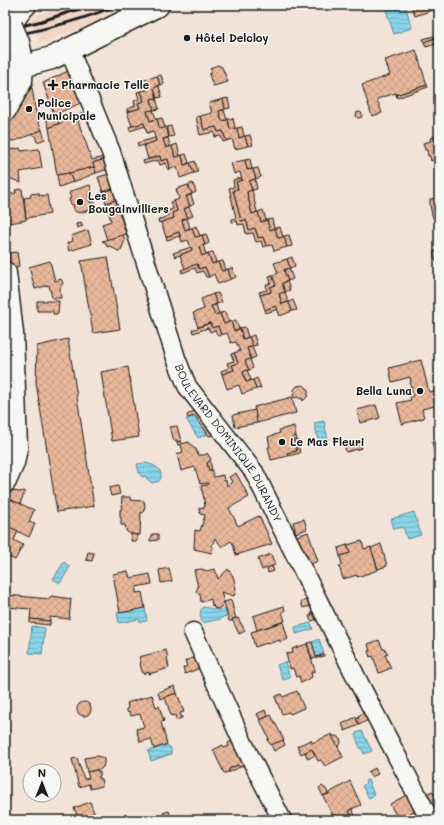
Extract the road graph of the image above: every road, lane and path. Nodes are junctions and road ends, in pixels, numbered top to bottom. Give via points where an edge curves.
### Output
1 (158, 5) edge
2 (14, 17) edge
3 (69, 49) junction
4 (16, 64) edge
5 (5, 110) edge
6 (5, 273) edge
7 (5, 481) edge
8 (193, 632) dead end
9 (282, 820) edge
10 (430, 820) edge

1 - 3 main road
2 - 4 main road, bridge via 18,42
3 - 4 main road via 52,58
3 - 10 street, BOULEVARD DOMINIQUE DURANDY via 111,152 187,386 254,472
4 - 5 main road via 21,81
6 - 7 main road via 12,333 16,448
8 - 9 street via 243,743

